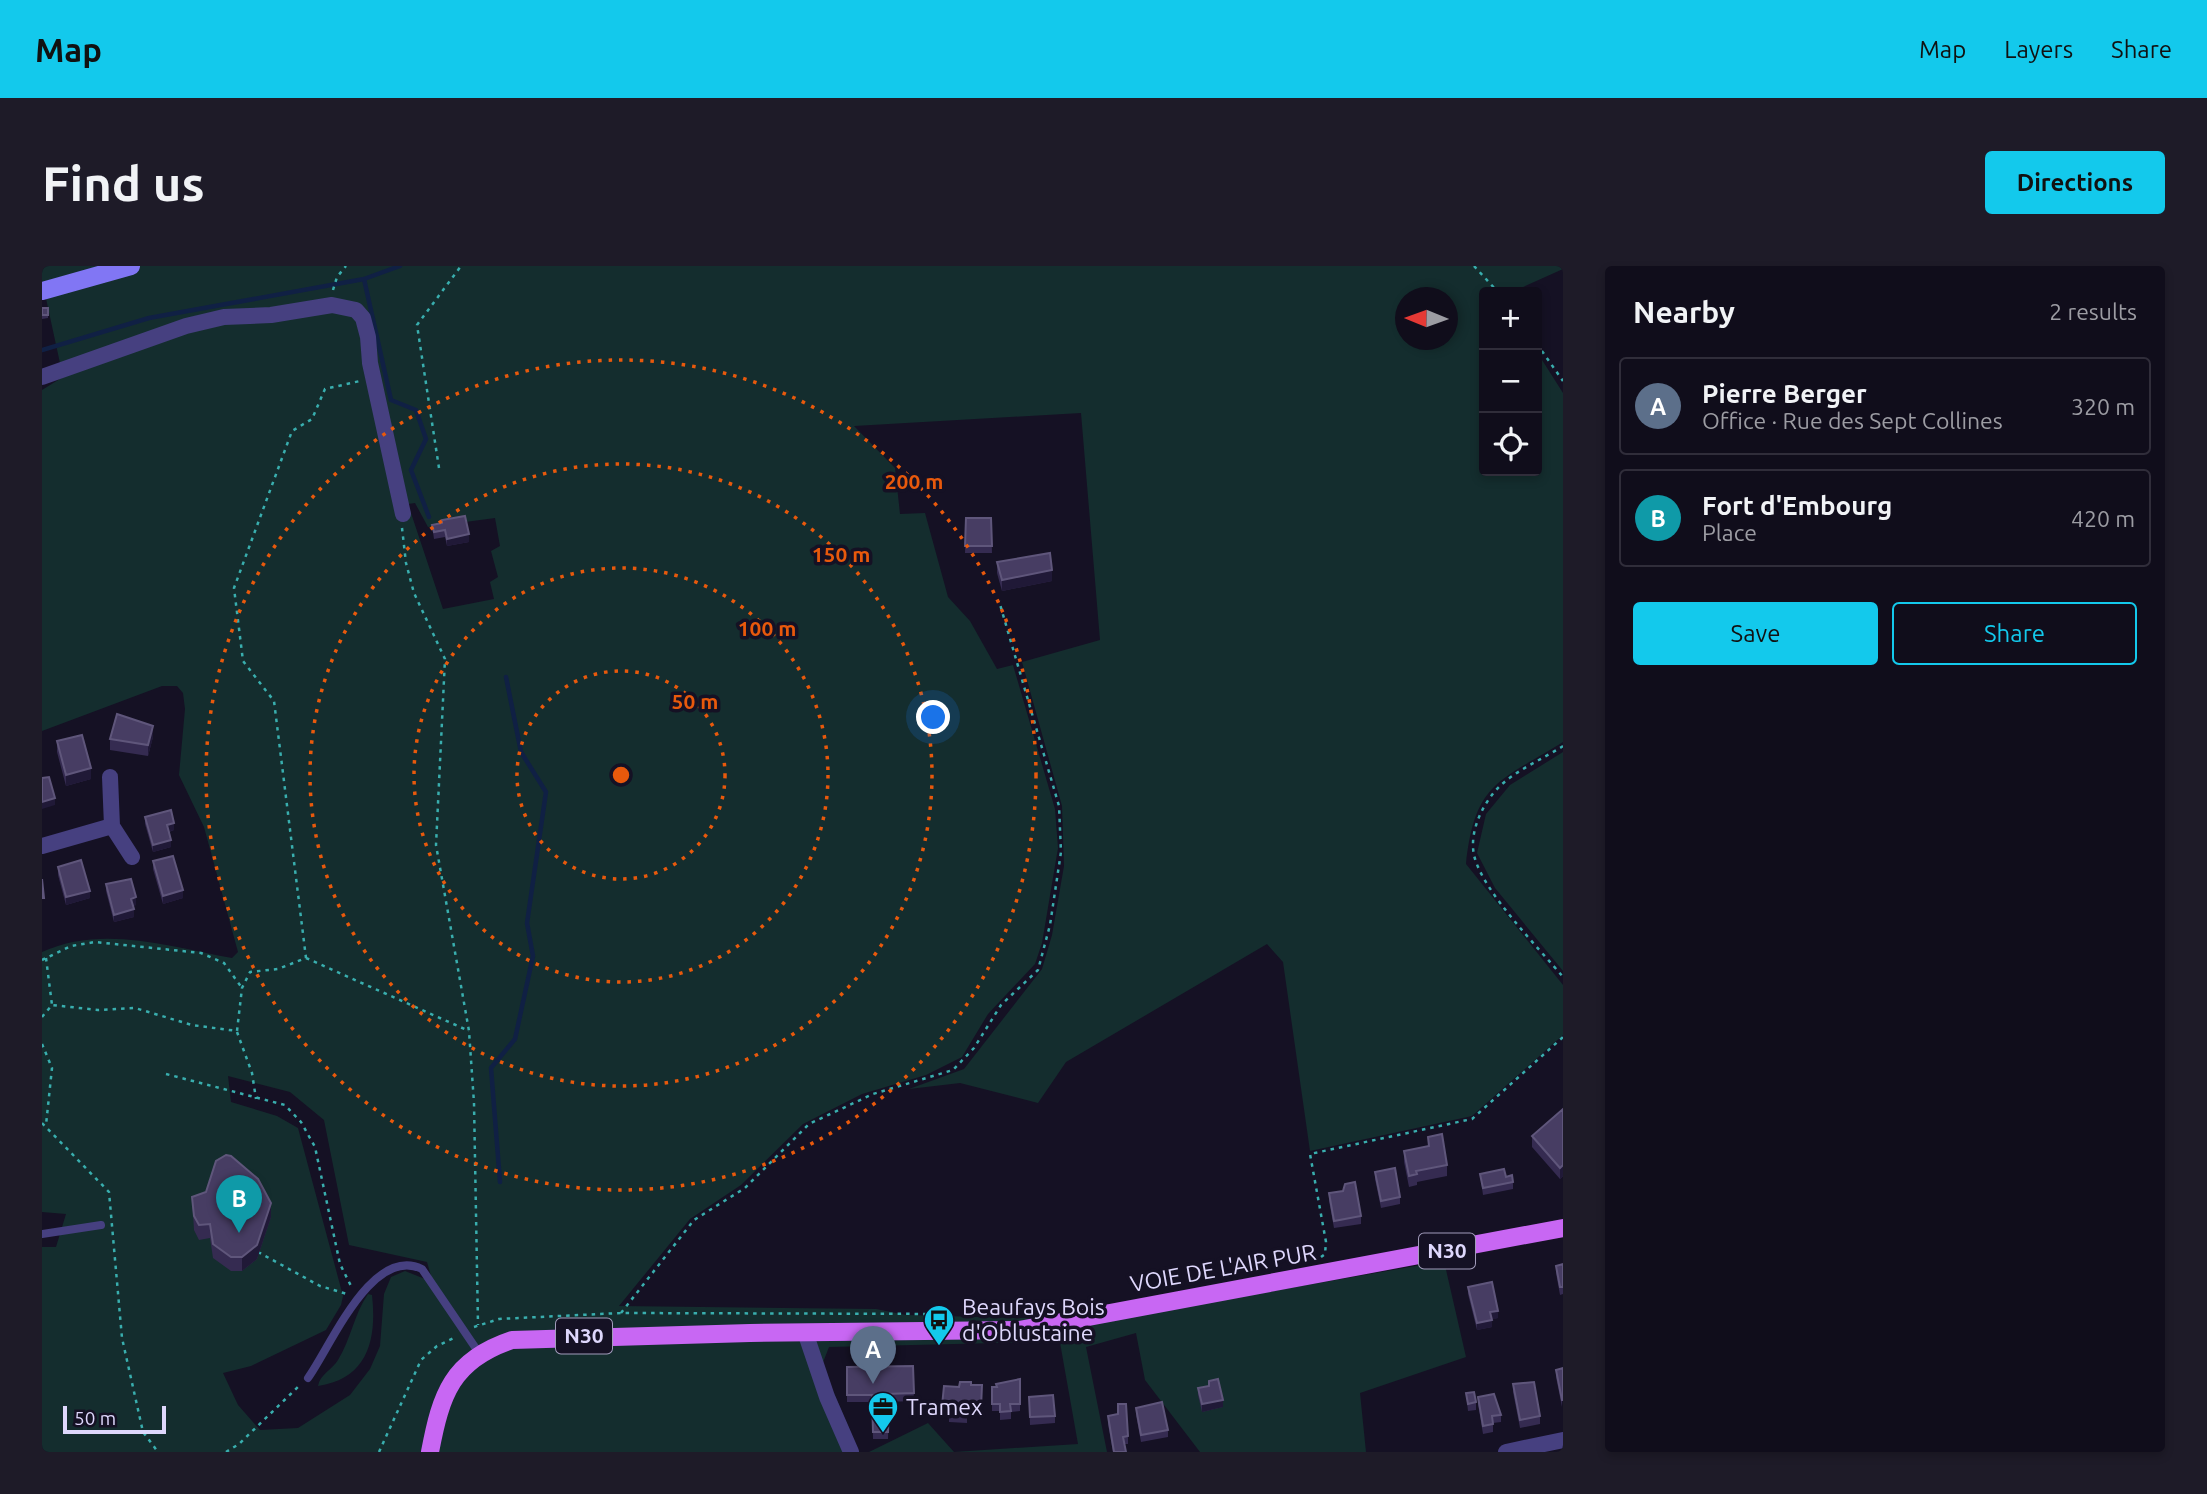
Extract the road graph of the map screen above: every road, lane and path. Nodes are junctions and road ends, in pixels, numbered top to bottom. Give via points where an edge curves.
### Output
1 (131, 266) edge
2 (346, 266) edge
3 (461, 266) edge
4 (1474, 266) edge
5 (1492, 287) edge
6 (42, 292) edge
7 (327, 306) junction
8 (1541, 350) edge
9 (42, 377) edge
10 (373, 379) junction
11 (1563, 381) edge
12 (439, 468) dead end
13 (403, 514) joint
14 (999, 601) dead end
15 (1563, 746) edge
16 (110, 777) dead end
17 (113, 826) junction
18 (42, 846) edge
19 (132, 857) dead end
20 (306, 958) junction
21 (44, 959) edge
22 (1563, 977) edge
23 (242, 988) junction
24 (52, 1005) junction
25 (42, 1017) edge
26 (237, 1031) junction
27 (469, 1031) junction
28 (1563, 1037) edge
29 (42, 1044) edge
30 (166, 1074) dead end
31 (256, 1099) junction
32 (44, 1124) edge
33 (101, 1225) dead end
34 (1563, 1228) edge
35 (42, 1234) edge
36 (248, 1247) edge
37 (1316, 1259) dead end
38 (357, 1297) junction
39 (621, 1313) junction
40 (957, 1314) dead end
41 (478, 1325) junction
42 (805, 1332) junction
43 (463, 1333) junction
44 (479, 1353) junction
45 (308, 1378) joint
46 (1563, 1440) edge
47 (158, 1452) edge
48 (226, 1452) edge
49 (379, 1452) edge
50 (430, 1452) edge
51 (851, 1452) edge
52 (1506, 1452) edge

1 - 6 street
2 - 7 path
3 - 12 path via 417,326
4 - 5 path
7 - 9 street via 224,317 186,326
7 - 10 street via 356,310 363,318
8 - 11 path
10 - 13 street
10 - 20 path via 325,389 312,419 292,431 234,588 243,661 274,701
13 - 27 path via 403,543 414,593 445,660 436,845
14 - 39 path via 1059,806 1062,852 1038,970 1001,1005 974,1048 953,1070 873,1094 808,1124 745,1188 694,1220
15 - 22 path via 1502,784 1486,801 1474,833 1474,856 1493,892
16 - 17 street
17 - 18 street
17 - 19 street
20 - 23 path via 278,969 250,972
20 - 27 path
21 - 23 path via 95,942 201,953 224,963
21 - 24 path
23 - 26 path
24 - 25 path
24 - 26 path via 135,1008 192,1026
26 - 31 path
27 - 41 path
28 - 37 path via 1472,1119 1310,1154 1326,1242 1325,1254
29 - 32 path via 52,1068
30 - 31 path
31 - 38 path via 285,1105 315,1147 340,1264
32 - 47 path via 109,1192 122,1338 144,1432
33 - 35 lane
34 - 42 main road, VOIE DE L'AIR PUR / N30 via 1042,1327
36 - 38 path via 320,1286
38 - 43 lane via 382,1274 411,1264 422,1269
38 - 45 lane
39 - 40 path
39 - 41 path via 499,1319
41 - 43 path
42 - 44 main road, N30 via 538,1337 512,1340
42 - 51 street
43 - 44 lane
43 - 49 path via 421,1360
44 - 50 main road, N30 via 453,1380 441,1405
45 - 48 path
46 - 52 street

